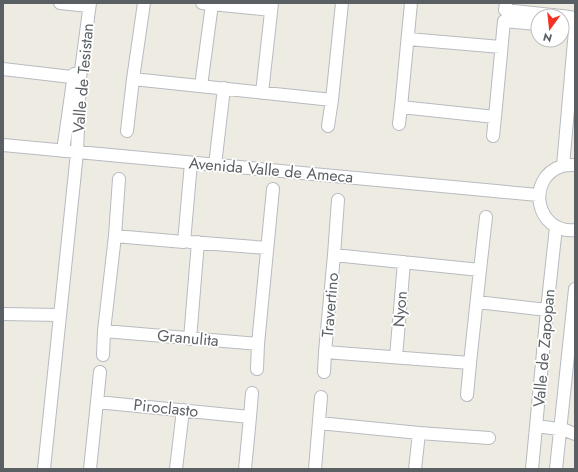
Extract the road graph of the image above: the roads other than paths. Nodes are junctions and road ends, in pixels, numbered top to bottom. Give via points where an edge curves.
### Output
1 (60, 3) edge
2 (144, 3) edge
3 (207, 3) edge
4 (342, 3) edge
5 (410, 3) edge
6 (506, 3) edge
7 (86, 4) edge
8 (271, 7) edge
9 (530, 13) edge
10 (530, 23) edge
11 (575, 29) edge
12 (408, 39) junction
13 (501, 47) junction
14 (3, 69) edge
15 (77, 78) junction
16 (133, 79) junction
17 (201, 86) junction
18 (224, 88) junction
19 (262, 93) junction
20 (332, 100) junction
21 (400, 107) junction
22 (495, 117) junction
23 (399, 124) dead end
24 (328, 126) dead end
25 (127, 131) dead end
26 (493, 136) dead end
27 (3, 145) edge
28 (63, 151) junction
29 (77, 153) junction
30 (191, 162) junction
31 (215, 165) junction
32 (569, 165) edge
33 (120, 179) dead end
34 (273, 189) dead end
35 (538, 194) junction
36 (338, 200) dead end
37 (486, 217) dead end
38 (556, 227) junction
39 (575, 230) edge
40 (116, 236) junction
41 (184, 242) junction
42 (198, 242) junction
43 (267, 248) junction
44 (334, 255) junction
45 (404, 262) junction
46 (480, 270) junction
47 (575, 289) edge
48 (477, 302) junction
49 (547, 310) junction
50 (3, 314) edge
51 (59, 315) junction
52 (104, 331) junction
53 (190, 339) junction
54 (258, 344) junction
55 (325, 352) junction
56 (103, 355) dead end
57 (396, 357) junction
58 (470, 364) junction
59 (257, 369) dead end
60 (100, 372) dead end
61 (324, 372) dead end
62 (252, 393) dead end
63 (467, 395) dead end
64 (321, 397) dead end
65 (97, 402) junction
66 (183, 410) junction
67 (250, 417) junction
68 (319, 423) junction
69 (537, 426) junction
70 (569, 430) edge
71 (419, 433) junction
72 (489, 438) dead end
73 (44, 469) edge
74 (90, 469) edge
75 (176, 469) edge
76 (245, 469) edge
77 (315, 469) edge
78 (415, 469) edge
79 (532, 469) edge
80 (556, 469) edge

1 - 7 street
2 - 16 street
3 - 8 street
3 - 17 street
4 - 20 street
5 - 12 street
6 - 9 street via 505,10
7 - 15 street, Valle de Tesistan
8 - 19 street
10 - 13 street via 504,21
11 - 32 street
12 - 13 street
12 - 21 street
13 - 22 street
14 - 15 street
15 - 28 street
15 - 29 street, Valle de Tesistan
16 - 17 street
16 - 25 street
17 - 18 street
18 - 19 street
18 - 31 street
19 - 20 street
20 - 24 street
21 - 22 street
21 - 23 street
22 - 26 street
27 - 28 street, Avenida Valle de Ameca
28 - 29 street, Avenida Valle de Ameca
29 - 30 street, Avenida Valle de Ameca
29 - 51 street, Valle de Tesistan
30 - 31 street, Avenida Valle de Ameca
30 - 41 street
31 - 35 street, Avenida Valle de Ameca
32 - 35 street via 551,172 542,182
33 - 40 street
34 - 43 street
35 - 38 street via 540,207 546,219
36 - 44 street
37 - 46 street
38 - 39 street via 568,231
38 - 49 street, Valle de Zapopan
40 - 41 street
40 - 52 street
41 - 42 street
42 - 43 street
42 - 53 street
43 - 54 street
44 - 45 street, Travertino
44 - 55 street, Travertino
45 - 46 street, Travertino
45 - 57 street, Nyon
46 - 48 street
47 - 70 street, Valle de Zapopan
48 - 49 street
48 - 58 street
49 - 69 street, Valle de Zapopan
50 - 51 street
51 - 73 street, Valle de Tesistan
52 - 53 street, Granulita
52 - 56 street
53 - 54 street, Granulita
54 - 59 street
55 - 57 street, Travertino
55 - 61 street
57 - 58 street, Travertino
58 - 63 street
60 - 65 street
62 - 67 street
64 - 68 street
65 - 66 street, Piroclasto
65 - 74 street
66 - 67 street, Piroclasto
66 - 75 street
67 - 76 street
68 - 71 street
68 - 77 street
69 - 70 street
69 - 79 street, Valle de Zapopan
70 - 80 street, Valle de Zapopan
71 - 72 street
71 - 78 street

